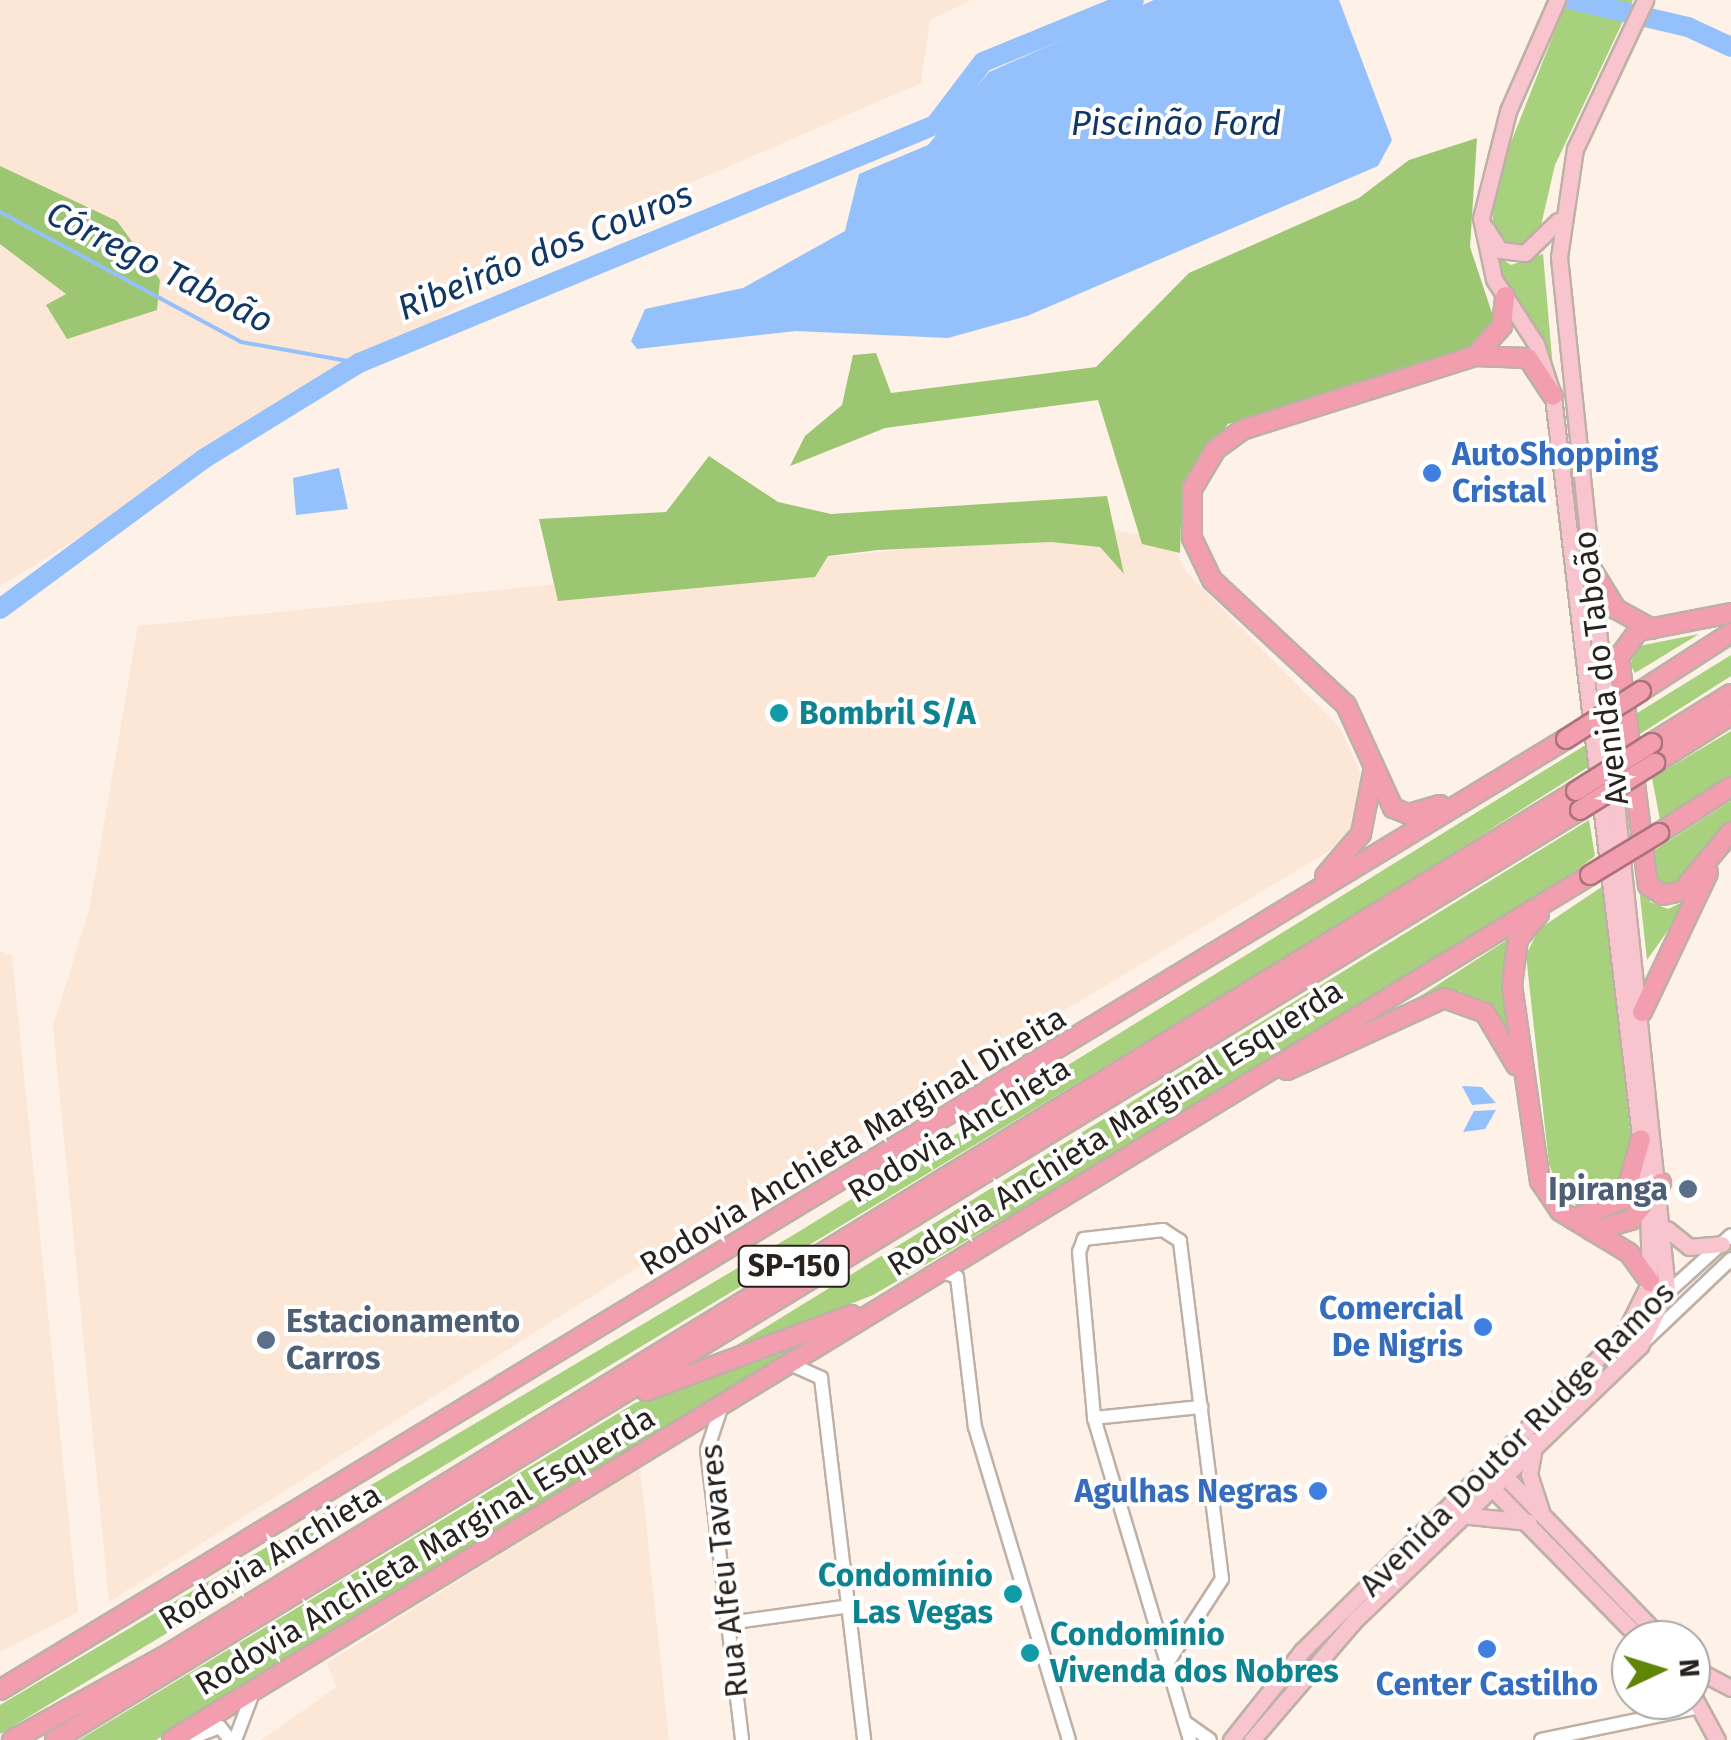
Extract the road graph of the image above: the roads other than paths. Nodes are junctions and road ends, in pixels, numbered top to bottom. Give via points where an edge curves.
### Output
1 (1558, 0) edge
2 (1645, 0) edge
3 (1561, 214) junction
4 (1481, 218) junction
5 (1505, 296) junction
6 (1475, 356) junction
7 (1553, 396) junction
8 (1589, 566) junction
9 (1731, 613) edge
10 (1653, 629) junction
11 (1731, 633) edge
12 (1730, 700) edge
13 (1373, 757) junction
14 (1517, 768) junction
15 (1731, 787) edge
16 (1731, 832) edge
17 (1717, 853) junction
18 (1561, 893) junction
19 (1306, 896) junction
20 (1642, 1012) junction
21 (1520, 1073) junction
22 (1197, 1115) junction
23 (1640, 1139) junction
24 (1661, 1183) junction
25 (1648, 1204) junction
26 (1573, 1219) junction
27 (1666, 1229) junction
28 (1591, 1230) junction
29 (1728, 1239) edge
30 (1731, 1258) edge
31 (937, 1270) junction
32 (1658, 1286) junction
33 (904, 1290) junction
34 (1626, 1330) joint
35 (1640, 1346) junction
36 (788, 1364) junction
37 (622, 1399) junction
38 (723, 1406) junction
39 (1201, 1407) junction
40 (1094, 1418) junction
41 (1536, 1438) junction
42 (1488, 1460) junction
43 (1474, 1473) junction
44 (1495, 1478) junction
45 (1460, 1515) junction
46 (1529, 1522) junction
47 (1554, 1530) junction
48 (850, 1606) junction
49 (1623, 1620) edge
50 (1644, 1620) edge
51 (728, 1623) junction
52 (1168, 1662) junction
53 (274, 1677) junction
54 (1724, 1687) edge
55 (0, 1690) edge
56 (1731, 1704) edge
57 (1638, 1720) edge
58 (1184, 1721) junction
59 (1230, 1739) edge
60 (12, 1740) edge
61 (55, 1740) edge
62 (172, 1740) edge
63 (186, 1740) edge
64 (232, 1740) edge
65 (742, 1740) edge
66 (864, 1740) edge
67 (1069, 1740) edge
68 (1190, 1740) edge
69 (1210, 1740) edge
70 (1252, 1740) edge
71 (1541, 1740) edge

1 - 4 main road via 1508,111
2 - 3 main road, Avenida do Taboão via 1575,149
3 - 4 main road via 1546,242 1526,253 1500,250
3 - 8 main road, Avenida do Taboão
4 - 5 main road, Avenida do Taboão
5 - 6 highway via 1502,326
5 - 7 main road, Avenida do Taboão via 1536,344
6 - 7 highway via 1528,358
6 - 13 highway via 1242,430 1216,449 1192,490 1192,538 1212,580 1340,697
7 - 23 main road, Avenida do Taboão
8 - 10 highway via 1616,609
8 - 20 main road, Avenida do Taboão
9 - 10 highway
10 - 17 highway via 1630,635 1620,657 1646,882 1660,894 1678,892
11 - 14 highway, Rodovia Anchieta Marginal Direita / SP-150, bridge
12 - 37 highway, Rodovia Anchieta / SP-150, bridge via 1655,763
12 - 60 highway, Rodovia Anchieta / SP-150, bridge via 186,1643
13 - 14 highway via 1387,799 1408,814
13 - 19 highway via 1362,834
14 - 19 highway, Rodovia Anchieta Marginal Direita / SP-150
15 - 18 highway, Rodovia Anchieta Marginal Esquerda / SP-150, bridge
16 - 17 highway
17 - 20 highway
18 - 21 highway via 1515,948
18 - 22 highway, Rodovia Anchieta Marginal Esquerda / SP-150
19 - 55 highway, Rodovia Anchieta Marginal Direita / SP-150
20 - 24 main road, Avenida do Taboão
21 - 22 highway via 1478,1007 1436,998
21 - 26 highway via 1540,1181
22 - 31 highway, Rodovia Anchieta Marginal Esquerda / SP-150
23 - 25 main road, Avenida do Taboão
23 - 26 highway via 1621,1203
24 - 25 highway
24 - 27 main road, Avenida do Taboão
25 - 28 highway via 1620,1226
25 - 32 main road, Avenida do Taboão
26 - 28 highway
27 - 29 main road via 1689,1247
27 - 32 main road, Avenida do Taboão
28 - 32 highway via 1635,1258
29 - 32 street, Avenida Doutor Rudge Ramos
30 - 35 street, Avenida Doutor Rudge Ramos
31 - 33 highway, Rodovia Anchieta Marginal Esquerda / SP-150
31 - 67 street via 957,1277 976,1427
32 - 34 main road, Avenida do Taboão
32 - 35 main road, Avenida do Taboão
33 - 36 highway, Rodovia Anchieta Marginal Esquerda / SP-150
33 - 37 highway via 771,1351
34 - 42 main road, Avenida Doutor Rudge Ramos
35 - 41 main road, Avenida Doutor Rudge Ramos
36 - 38 highway, Rodovia Anchieta Marginal Esquerda / SP-150
36 - 48 street via 810,1365 822,1378
37 - 61 highway, Rodovia Anchieta / SP-150
38 - 51 street, Rua Alfeu Tavares via 707,1450
38 - 53 highway, Rodovia Anchieta Marginal Esquerda / SP-150
39 - 40 street
39 - 40 street via 1180,1241 1171,1230 1088,1238 1079,1252
39 - 52 street via 1220,1588
40 - 52 street
41 - 44 main road, Avenida Doutor Rudge Ramos
41 - 47 main road via 1530,1483
42 - 43 main road, Avenida Doutor Rudge Ramos
42 - 44 main road
43 - 44 main road
43 - 59 main road, Avenida Doutor Rudge Ramos via 1279,1675
44 - 45 main road, Avenida Doutor Rudge Ramos
44 - 46 main road
44 - 47 main road
45 - 46 main road
45 - 70 main road, Avenida Doutor Rudge Ramos
46 - 49 main road
47 - 50 main road
48 - 51 street
48 - 66 street
51 - 65 street, Rua Alfeu Tavares
52 - 58 street
53 - 62 highway, Rodovia Anchieta Marginal Esquerda / SP-150
53 - 64 street via 239,1711
54 - 56 main road
57 - 71 street
58 - 68 street
58 - 69 street
63 - 64 street via 220,1727

